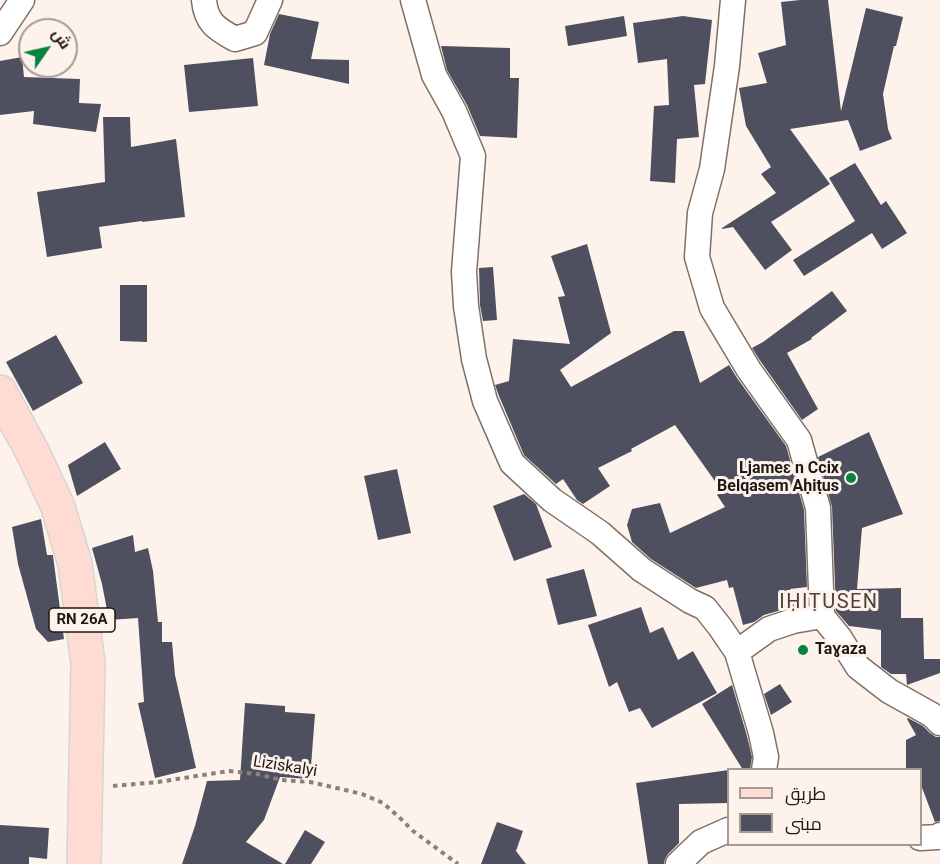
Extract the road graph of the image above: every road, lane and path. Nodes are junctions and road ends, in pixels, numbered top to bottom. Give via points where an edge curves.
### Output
1 (22, 0) edge
2 (204, 0) edge
3 (270, 0) edge
4 (413, 0) edge
5 (734, 0) edge
6 (0, 33) edge
7 (0, 392) edge
8 (822, 616) junction
9 (737, 652) junction
10 (940, 723) edge
11 (764, 768) edge
12 (86, 786) junction
13 (727, 831) edge
14 (940, 835) edge
15 (922, 838) edge
16 (84, 864) edge
17 (458, 864) edge
18 (678, 864) edge

1 - 6 street
2 - 3 street via 214,27 235,39 255,33
4 - 9 street via 434,75 473,156 464,272 466,306 484,401 512,463 552,500 600,533 642,570 705,608
5 - 8 street via 712,169 700,213 697,257 712,308 749,370 799,440 818,508
7 - 12 main road, RN 26A via 58,507 75,564 88,663
8 - 9 street via 769,629
8 - 10 street via 858,667 889,692
9 - 11 street via 762,733
12 - 16 main road, RN 26A
12 - 17 path, Liziskalyi via 158,782 229,771 310,782 383,803
13 - 18 street via 701,842
14 - 15 street

